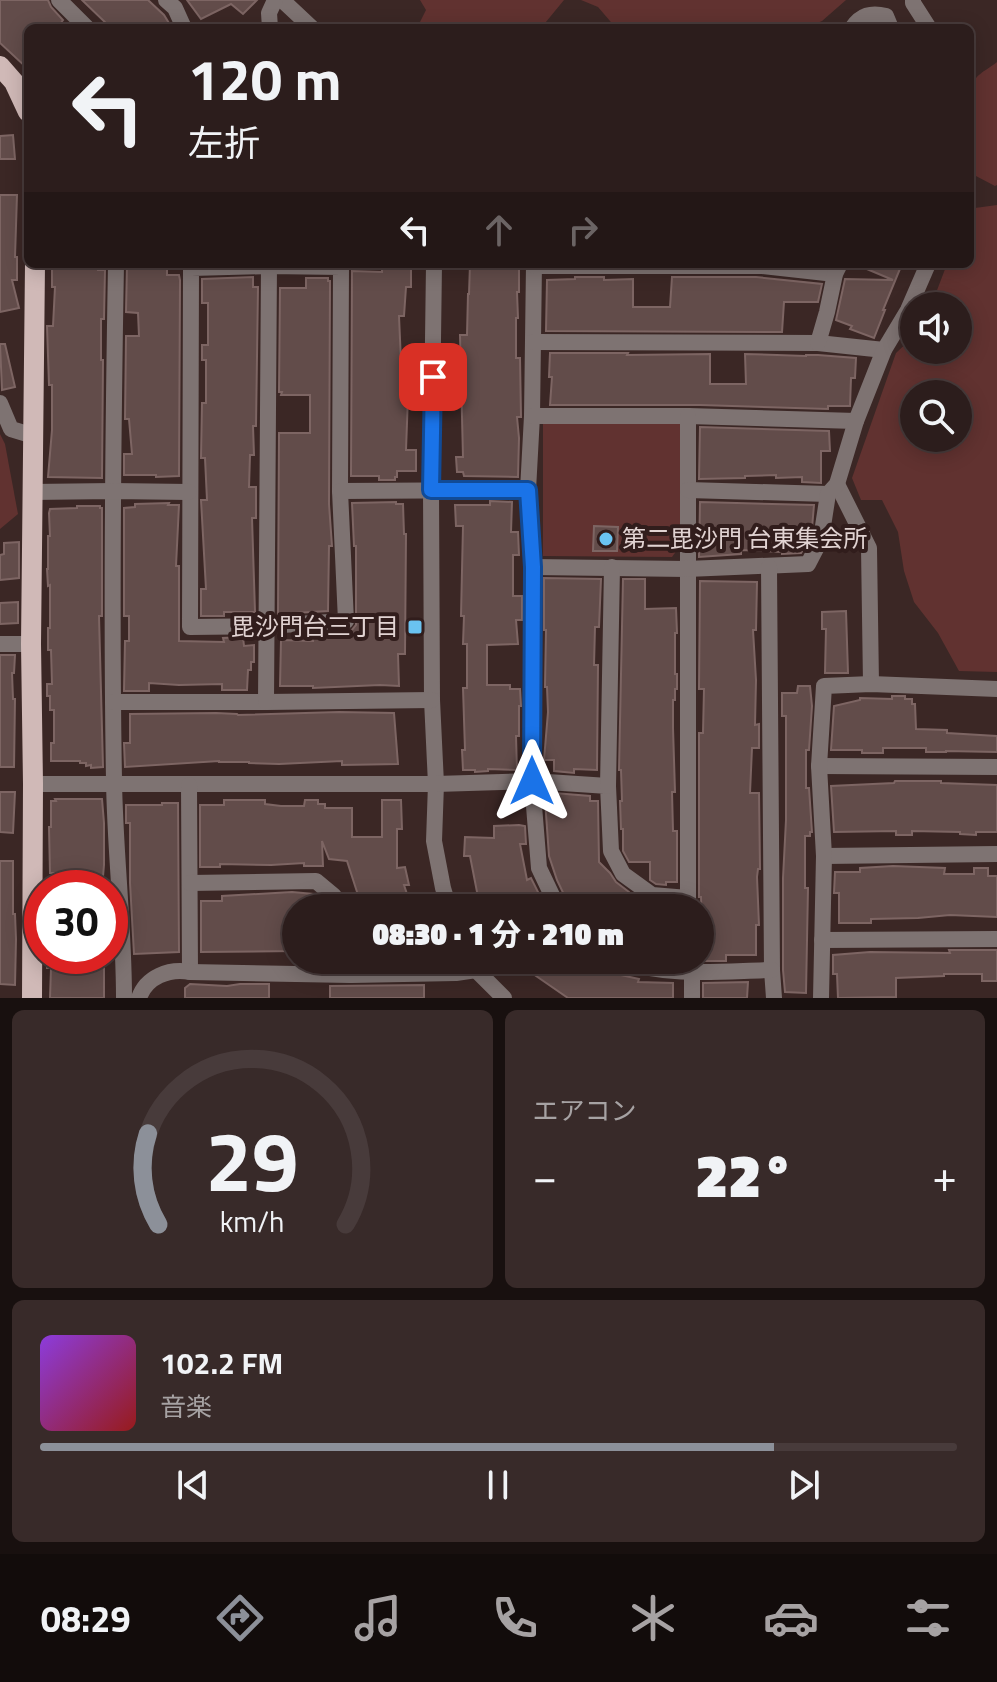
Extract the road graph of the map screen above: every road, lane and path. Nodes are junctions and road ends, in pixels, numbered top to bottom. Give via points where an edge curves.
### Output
1 (59, 0) edge
2 (166, 0) edge
3 (275, 0) edge
4 (282, 0) edge
5 (913, 0) edge
6 (83, 24) edge
7 (182, 24) edge
8 (270, 24) edge
9 (308, 24) edge
10 (856, 24) edge
11 (889, 24) edge
12 (927, 24) edge
13 (0, 66) edge
14 (24, 103) edge
15 (35, 268) edge
16 (116, 268) edge
17 (191, 268) edge
18 (269, 268) edge
19 (341, 268) edge
20 (434, 268) edge
21 (534, 268) edge
22 (926, 268) edge
23 (837, 269) edge
24 (533, 342) junction
25 (818, 343) junction
26 (884, 350) junction
27 (0, 403) edge
28 (532, 416) junction
29 (688, 416) junction
30 (856, 421) junction
31 (34, 436) junction
32 (833, 489) junction
33 (431, 490) junction
34 (528, 490) junction
35 (688, 490) junction
36 (113, 491) junction
37 (340, 491) junction
38 (32, 492) junction
39 (189, 492) junction
40 (533, 567) junction
41 (612, 567) junction
42 (769, 567) junction
43 (687, 569) junction
44 (266, 626) junction
45 (0, 644) edge
46 (31, 644) junction
47 (871, 684) junction
48 (997, 689) edge
49 (432, 700) junction
50 (113, 702) junction
51 (266, 702) junction
52 (819, 766) junction
53 (997, 767) edge
54 (532, 781) junction
55 (33, 784) junction
56 (114, 784) junction
57 (436, 784) junction
58 (189, 785) junction
59 (608, 786) junction
60 (997, 854) edge
61 (824, 856) junction
62 (190, 883) junction
63 (332, 894) edge
64 (446, 894) edge
65 (551, 894) edge
66 (651, 894) edge
67 (688, 894) edge
68 (997, 939) edge
69 (822, 940) junction
70 (714, 967) edge
71 (282, 969) edge
72 (772, 970) junction
73 (190, 972) junction
74 (482, 974) edge
75 (692, 974) edge
76 (32, 998) edge
77 (124, 998) edge
78 (139, 998) edge
79 (504, 998) edge
80 (692, 998) edge
81 (774, 998) edge
82 (821, 998) edge

1 - 6 street
2 - 7 street
3 - 8 street
4 - 9 street
5 - 12 street
10 - 11 street via 872,12 886,16
13 - 14 main road
15 - 31 main road
16 - 36 street
17 - 39 street
18 - 44 street
19 - 37 street
20 - 33 street
21 - 24 street
22 - 26 street
23 - 25 street
24 - 25 street
24 - 28 street
25 - 26 street
26 - 30 street
27 - 31 street via 11,429
28 - 29 street
28 - 34 street
29 - 30 street
29 - 35 street
30 - 32 street
31 - 38 main road
32 - 35 street
32 - 42 street via 821,539 808,564
32 - 47 street via 869,548
33 - 34 street
33 - 37 street
33 - 49 street
34 - 40 street
35 - 43 street
36 - 38 street
36 - 39 street
36 - 50 street
37 - 44 street via 346,621
38 - 46 main road
39 - 44 street via 190,627
40 - 41 street
40 - 54 street
41 - 43 street
41 - 59 street
42 - 43 street
42 - 72 street
43 - 67 street
44 - 51 street
45 - 46 street
46 - 55 main road
47 - 48 street
47 - 52 street via 824,686
49 - 51 street
49 - 57 street
50 - 51 street
50 - 56 street
52 - 53 street
52 - 61 street
54 - 57 street
54 - 59 street
54 - 65 street via 539,868
55 - 56 street
55 - 76 main road
56 - 58 street
56 - 77 street
57 - 58 street
57 - 64 street via 434,841
58 - 62 street
59 - 66 street via 611,851 623,874
60 - 61 street
61 - 69 street
62 - 63 street via 316,881
62 - 73 street
68 - 69 street
69 - 82 street
70 - 72 street
71 - 73 street
72 - 81 street
73 - 78 street via 161,974 143,987
74 - 79 street
75 - 80 street

